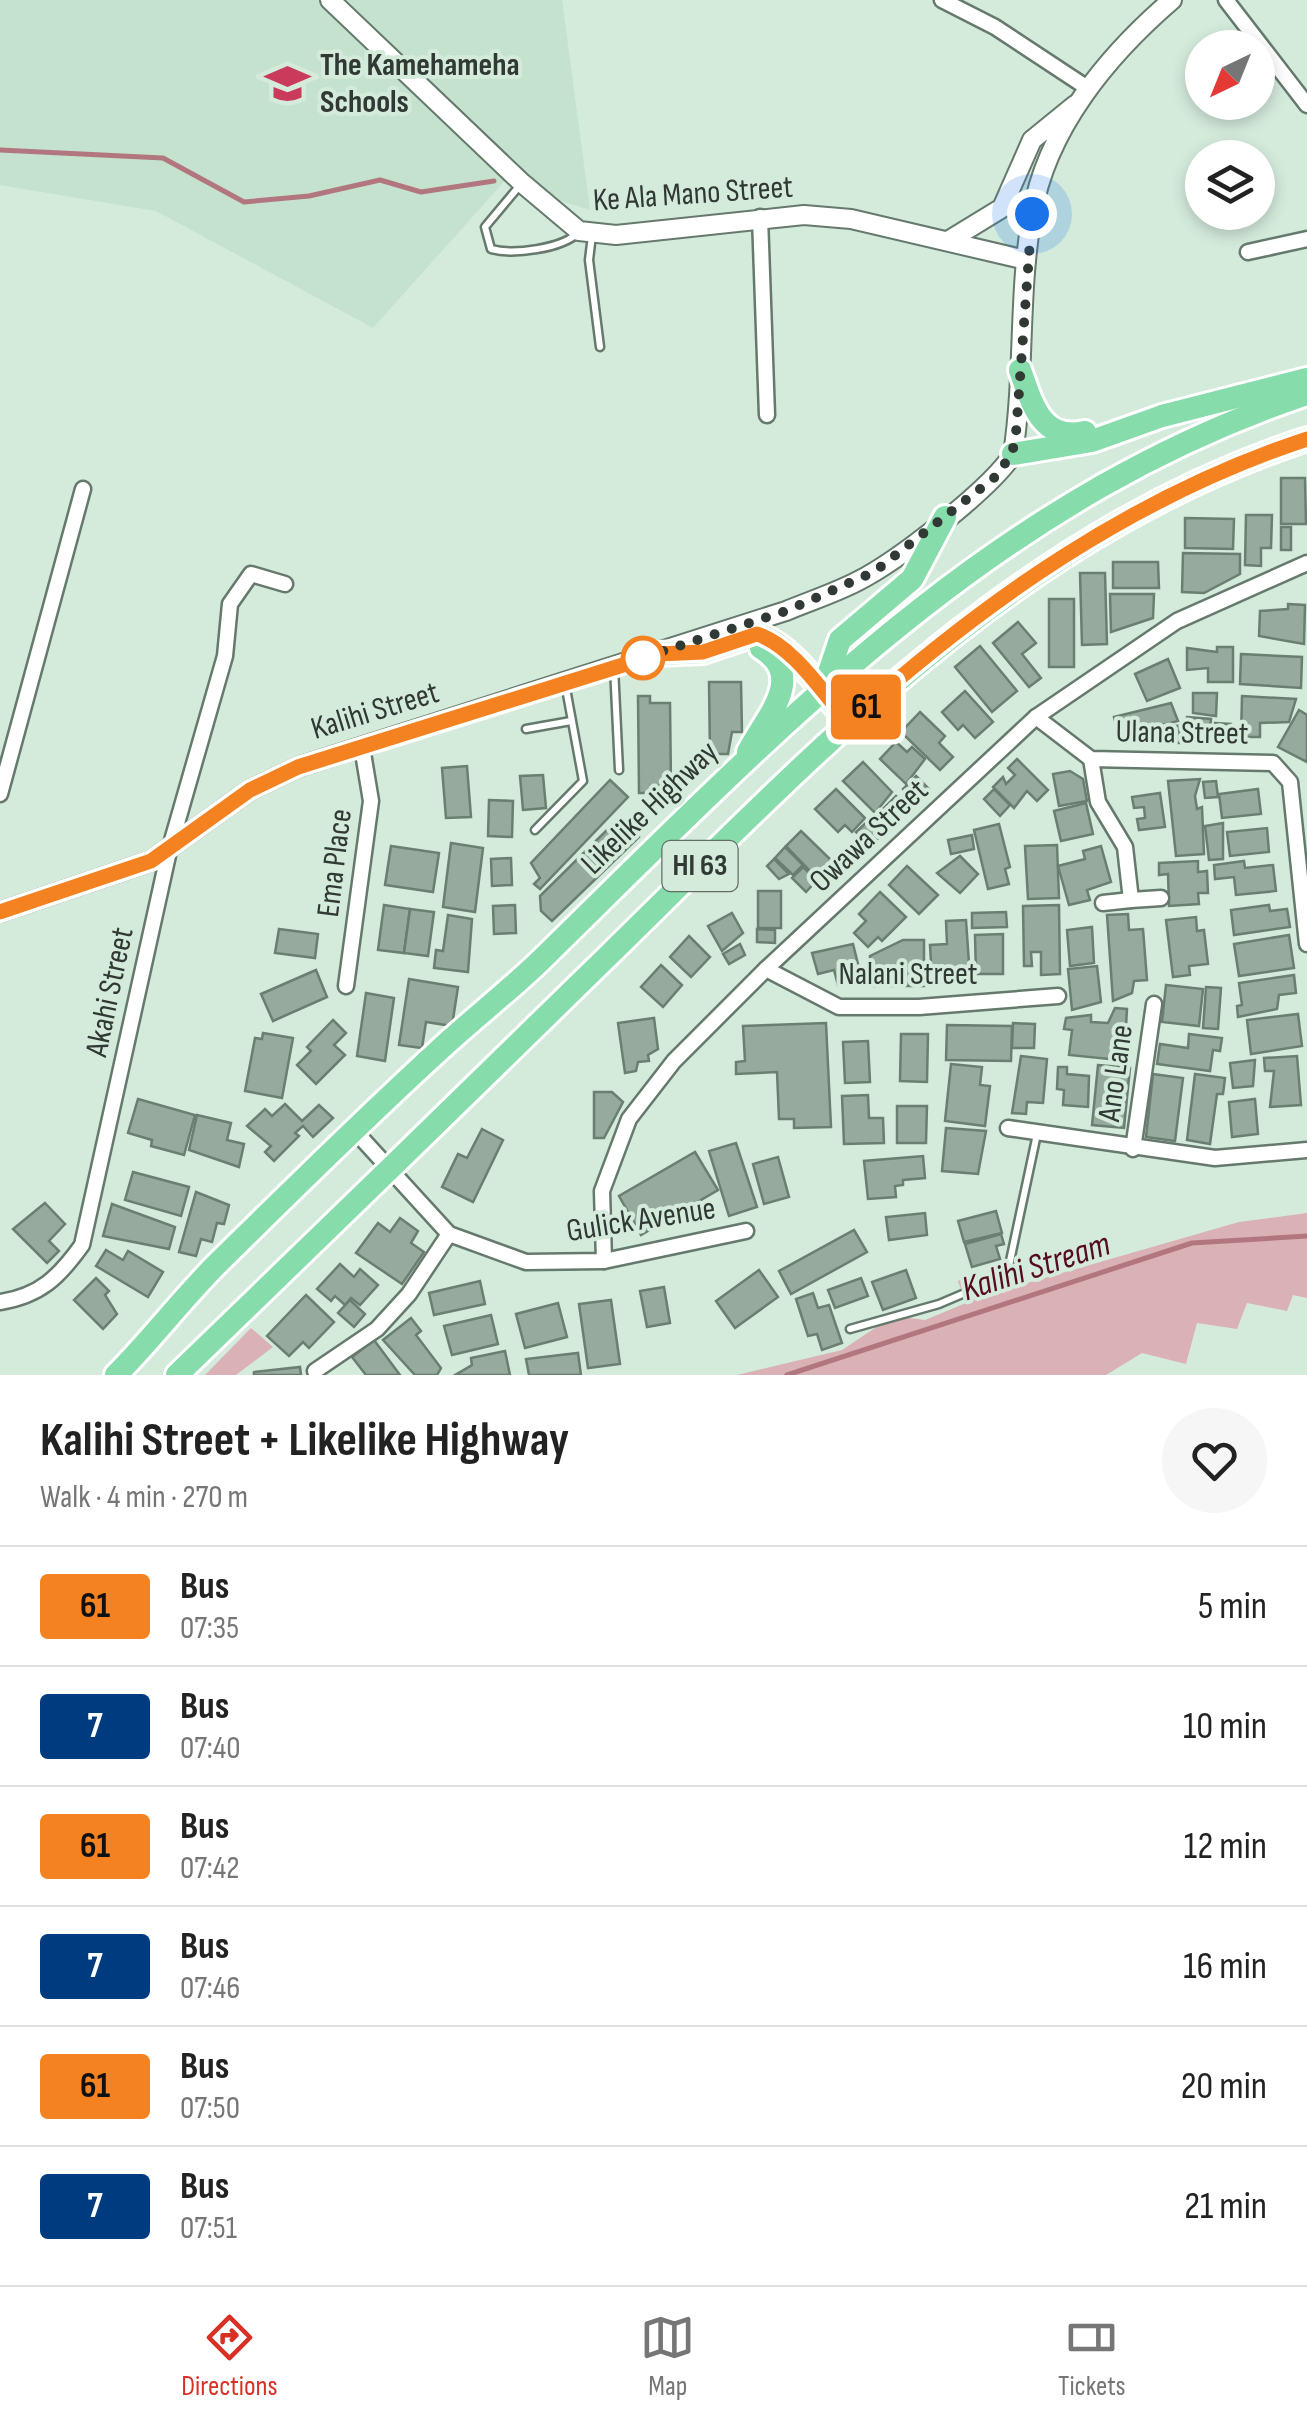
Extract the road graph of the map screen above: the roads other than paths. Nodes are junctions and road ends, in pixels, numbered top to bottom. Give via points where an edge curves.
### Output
1 (330, 0) edge
2 (942, 0) edge
3 (1172, 0) edge
4 (1226, 0) edge
5 (1084, 95) junction
6 (1307, 105) edge
7 (522, 183) junction
8 (760, 216) junction
9 (586, 233) junction
10 (1307, 239) edge
11 (948, 240) junction
12 (1248, 252) dead end
13 (1026, 260) junction
14 (600, 347) dead end
15 (1020, 370) junction
16 (1307, 379) edge
17 (1307, 394) edge
18 (767, 415) dead end
19 (1162, 416) junction
20 (1307, 439) edge
21 (1012, 454) junction
22 (83, 488) dead end
23 (945, 517) junction
24 (1307, 563) edge
25 (285, 584) dead end
26 (703, 652) junction
27 (658, 654) junction
28 (614, 667) junction
29 (565, 682) junction
30 (822, 694) junction
31 (1036, 717) junction
32 (571, 721) junction
33 (849, 722) junction
34 (526, 729) dead end
35 (362, 747) junction
36 (1092, 759) junction
37 (742, 763) junction
38 (620, 770) dead end
39 (0, 794) edge
40 (534, 830) dead end
41 (168, 852) junction
42 (1161, 898) dead end
43 (1131, 900) junction
44 (1103, 902) dead end
45 (0, 912) edge
46 (1307, 944) edge
47 (766, 969) junction
48 (346, 986) dead end
49 (1058, 996) dead end
50 (1154, 1004) dead end
51 (1008, 1128) dead end
52 (354, 1130) junction
53 (1037, 1133) junction
54 (1133, 1149) junction
55 (1307, 1150) edge
56 (389, 1170) junction
57 (746, 1231) dead end
58 (449, 1234) junction
59 (604, 1260) junction
60 (0, 1302) edge
61 (850, 1328) dead end
62 (316, 1371) dead end
63 (180, 1373) edge
64 (116, 1375) edge

1 - 7 street, Ke Ala Mano Street
2 - 5 street via 995,27
3 - 5 street
4 - 6 street
5 - 11 street via 1039,130 1002,208
5 - 13 street via 1042,174
7 - 9 street, Ke Ala Mano Street
7 - 9 lane via 484,226 491,249 554,244
8 - 9 street, Ke Ala Mano Street
8 - 11 street, Ke Ala Mano Street via 851,219
8 - 18 street
9 - 14 lane
10 - 12 street
11 - 13 street, Ke Ala Mano Street
13 - 15 street
15 - 19 highway via 1035,411 1060,432
15 - 21 street
16 - 19 highway
17 - 30 highway, Likelike Highway / HI 63 via 1212,429 1021,532 936,594
19 - 21 highway via 1092,440
20 - 33 highway, HI 63 via 1196,483 1103,530 1010,589
21 - 23 street, Kalihi Street via 994,478
22 - 39 street
23 - 27 street, Kalihi Street via 858,581
23 - 30 highway via 912,579 840,640
24 - 31 street, Owawa Street via 1177,621
25 - 41 street, Akahi Street via 251,574 230,604 225,656
26 - 27 highway
26 - 30 highway via 757,634 766,637
26 - 37 highway via 762,648 780,665 779,702
27 - 28 street, Kalihi Street
28 - 29 street, Kalihi Street
28 - 38 lane
29 - 32 lane
29 - 35 street, Kalihi Street
30 - 33 highway
30 - 37 highway, Likelike Highway / HI 63
31 - 36 street, Ulana Street
31 - 47 street, Owawa Street
32 - 34 lane
32 - 40 lane via 582,781
33 - 56 highway, HI 63
35 - 41 street, Kalihi Street via 265,781
35 - 48 street, Ema Place via 372,801
36 - 43 street via 1098,802 1126,847
36 - 46 street, Ulana Street via 1273,763 1290,782
37 - 52 highway, Likelike Highway / HI 63 via 505,995
41 - 45 street, Kalihi Street
41 - 60 street, Akahi Street via 82,1246 40,1291
42 - 43 street
43 - 44 street
47 - 49 street, Nalani Street via 838,1007
47 - 59 street, Owawa Street via 628,1118 602,1191
50 - 54 street, Ano Lane
51 - 53 street
52 - 56 street, Gulick Avenue
52 - 64 highway, Likelike Highway / HI 63
53 - 54 street
53 - 61 lane via 1007,1275 940,1304
54 - 55 street via 1215,1158
56 - 58 street, Gulick Avenue
56 - 63 highway, HI 63
57 - 59 street, Gulick Avenue
58 - 59 street, Gulick Avenue via 526,1262
58 - 62 street via 377,1330

